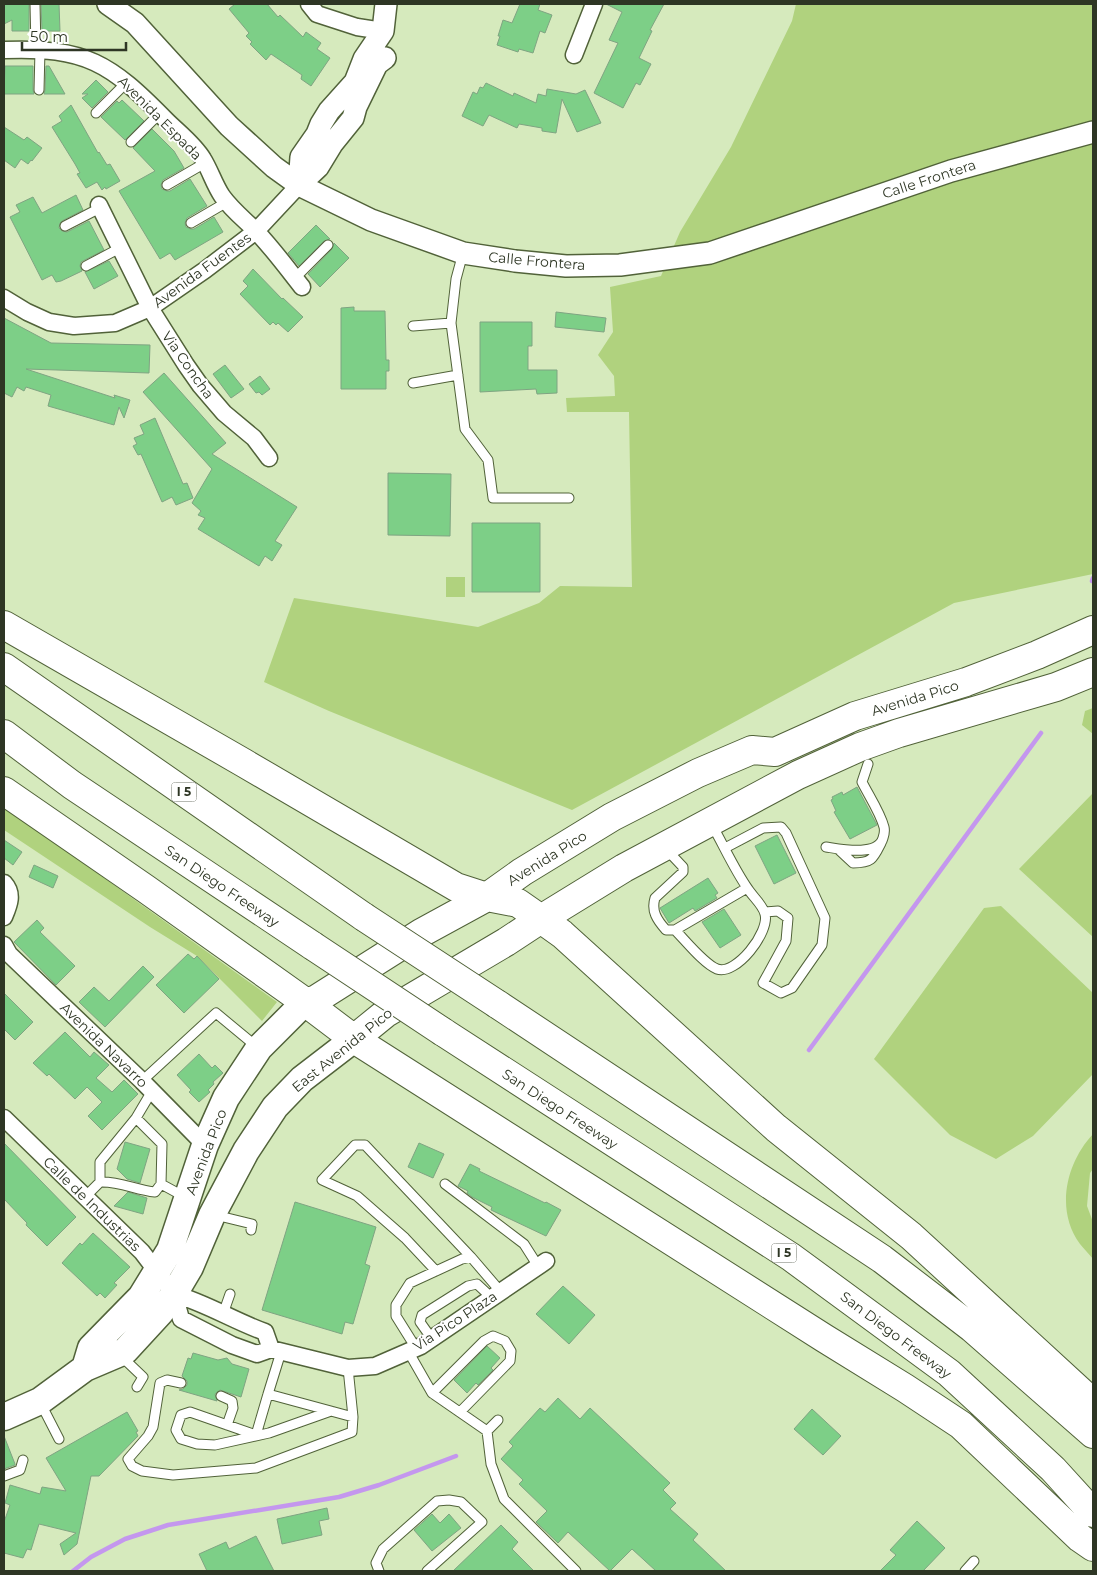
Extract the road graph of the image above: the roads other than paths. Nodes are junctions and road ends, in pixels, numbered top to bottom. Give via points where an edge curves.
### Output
1 (35, 4) edge
2 (108, 4) edge
3 (309, 4) edge
4 (386, 4) edge
5 (594, 4) edge
6 (383, 31) junction
7 (38, 49) junction
8 (4, 50) edge
9 (574, 55) dead end
10 (127, 82) junction
11 (39, 90) dead end
12 (354, 104) junction
13 (96, 113) dead end
14 (160, 113) junction
15 (320, 124) junction
16 (1093, 132) edge
17 (336, 141) junction
18 (131, 142) dead end
19 (205, 163) junction
20 (167, 185) dead end
21 (299, 185) junction
22 (227, 202) junction
23 (99, 206) joint
24 (192, 223) dead end
25 (65, 226) dead end
26 (256, 232) junction
27 (328, 244) dead end
28 (120, 248) junction
29 (463, 253) junction
30 (86, 266) dead end
31 (298, 282) joint
32 (4, 298) edge
33 (150, 308) junction
34 (451, 324) junction
35 (414, 326) dead end
36 (458, 375) junction
37 (413, 383) dead end
38 (269, 458) dead end
39 (569, 498) dead end
40 (4, 625) edge
41 (1093, 630) edge
42 (4, 667) edge
43 (1093, 672) edge
44 (855, 716) junction
45 (4, 734) edge
46 (775, 752) junction
47 (868, 764) dead end
48 (798, 775) junction
49 (4, 791) edge
50 (711, 822) junction
51 (882, 842) junction
52 (664, 847) junction
53 (826, 847) dead end
54 (725, 848) junction
55 (837, 848) junction
56 (4, 883) edge
57 (747, 888) junction
58 (487, 897) junction
59 (765, 912) junction
60 (4, 917) edge
61 (541, 919) junction
62 (675, 930) junction
63 (4, 945) edge
64 (305, 1002) junction
65 (354, 1039) junction
66 (259, 1048) junction
67 (147, 1086) junction
68 (4, 1118) edge
69 (136, 1118) junction
70 (205, 1145) junction
71 (100, 1182) junction
72 (160, 1184) junction
73 (445, 1184) dead end
74 (85, 1197) junction
75 (188, 1198) junction
76 (212, 1215) junction
77 (251, 1230) dead end
78 (471, 1257) junction
79 (542, 1263) joint
80 (436, 1271) junction
81 (157, 1273) junction
82 (174, 1294) junction
83 (230, 1294) dead end
84 (496, 1295) junction
85 (223, 1314) junction
86 (432, 1338) junction
87 (276, 1350) junction
88 (412, 1350) junction
89 (119, 1354) junction
90 (85, 1368) junction
91 (348, 1368) junction
92 (181, 1383) dead end
93 (137, 1387) dead end
94 (432, 1393) junction
95 (268, 1394) junction
96 (220, 1396) dead end
97 (40, 1401) junction
98 (1093, 1403) edge
99 (331, 1411) junction
100 (460, 1412) junction
101 (353, 1416) junction
102 (4, 1417) edge
103 (498, 1420) dead end
104 (227, 1425) junction
105 (487, 1431) junction
106 (1093, 1434) edge
107 (256, 1435) junction
108 (59, 1440) dead end
109 (23, 1460) dead end
110 (4, 1476) edge
111 (1093, 1513) edge
112 (1093, 1547) edge
113 (974, 1561) dead end
114 (379, 1571) edge
115 (427, 1571) edge
116 (576, 1571) edge
117 (965, 1571) edge

1 - 7 lane
2 - 21 street, Calle Frontera via 135,23 229,126
3 - 6 street via 317,14
4 - 6 street
5 - 9 street
6 - 12 street via 364,59 355,82
6 - 12 street via 385,58 377,64
7 - 8 street, Avenida Espada
7 - 10 street, Avenida Espada via 85,58
7 - 11 lane
10 - 13 lane
10 - 14 street, Avenida Espada
12 - 15 street via 329,111
12 - 17 street via 353,118
14 - 18 lane
14 - 19 street, Avenida Espada
15 - 17 street
15 - 21 street via 318,134 300,157
16 - 29 street, Calle Frontera via 951,171 710,253 620,265 566,266
17 - 21 street via 318,168
19 - 20 lane
19 - 22 street, Avenida Espada
21 - 26 street, Avenida Fuentes
21 - 29 street, Calle Frontera via 371,220
22 - 24 lane
22 - 26 street, Avenida Espada
23 - 25 lane
23 - 28 street, Via Concha
26 - 31 street, Avenida Espada
26 - 33 street, Avenida Fuentes
27 - 31 lane
28 - 30 lane
28 - 33 street, Via Concha
29 - 34 lane via 456,279
32 - 33 street, Avenida Fuentes via 49,322 74,326 115,323
33 - 38 street, Via Concha via 200,385 224,413 254,438
34 - 35 lane
34 - 36 lane
36 - 37 lane
36 - 39 lane via 465,428 488,460 493,498
40 - 58 highway via 456,887
41 - 44 highway, Avenida Pico via 966,682
42 - 106 highway, I 5, bridge via 364,917 882,1259 972,1328
43 - 48 highway via 1056,687 867,744
44 - 46 highway, Avenida Pico
44 - 48 highway via 852,727 838,742 802,758
45 - 111 highway, San Diego Freeway / I 5, bridge via 72,785 313,946 791,1257 949,1373 1053,1469
46 - 50 highway via 762,776 717,801
46 - 58 highway, Avenida Pico via 752,750 681,781 612,817
47 - 51 lane via 862,782 885,829
48 - 50 highway
49 - 64 highway
50 - 52 highway
50 - 54 lane
51 - 55 lane via 869,849
51 - 55 lane via 874,858 866,863 853,863
52 - 61 highway
52 - 62 lane via 683,867 683,872 655,898 653,910 657,921 666,930
53 - 55 lane
54 - 57 lane
54 - 59 lane via 763,828 781,827 825,918 822,945 792,988 782,993 763,983 786,941 788,918 778,911
56 - 60 street via 10,901
57 - 59 lane
57 - 62 lane
58 - 61 highway via 518,904
58 - 64 highway, Avenida Pico via 421,933 315,1000
59 - 62 lane via 767,924 758,942 746,956 724,969 718,970 700,956
61 - 65 highway, East Avenida Pico via 386,1013
61 - 98 highway via 562,934 776,1128 911,1236
63 - 67 street, Avenida Navarro via 9,954
64 - 65 highway
64 - 66 main road, Avenida Pico
65 - 76 main road, East Avenida Pico via 302,1078 275,1108 246,1151
65 - 112 highway via 960,1424
66 - 67 lane via 216,1013
66 - 70 main road, Avenida Pico via 226,1098
67 - 69 lane
67 - 70 street, Avenida Navarro
68 - 74 street, Calle de Industrias
69 - 71 lane via 100,1162
69 - 72 lane via 162,1144
70 - 75 main road, Avenida Pico
71 - 72 lane via 110,1181 155,1192
71 - 74 lane
72 - 75 lane
73 - 79 lane via 524,1244
74 - 81 street, Calle de Industrias via 142,1252
75 - 81 main road, Avenida Pico via 170,1250
76 - 77 lane via 252,1224
76 - 82 main road, East Avenida Pico via 190,1267
78 - 80 lane
78 - 80 lane via 365,1145 355,1145 322,1180 357,1196 405,1238
78 - 84 lane
79 - 84 street, Via Pico Plaza
80 - 88 lane via 410,1283 396,1306 396,1316
81 - 82 street, Calle de Industrias
81 - 90 main road via 140,1297 92,1348
82 - 85 street
82 - 87 street, Via Pico Plaza via 181,1319 257,1354
82 - 89 main road, East Avenida Pico via 160,1313
83 - 85 lane
84 - 86 street, Via Pico Plaza
84 - 86 lane via 477,1284 468,1286 422,1315 420,1322
85 - 87 street via 265,1332
86 - 88 street, Via Pico Plaza
87 - 91 street, Via Pico Plaza
87 - 95 lane
88 - 91 street, Via Pico Plaza via 375,1366
88 - 94 lane
89 - 90 main road, East Avenida Pico
89 - 93 lane via 143,1377
90 - 97 main road, East Avenida Pico
91 - 101 lane
92 - 101 lane via 167,1380 160,1383 153,1427 128,1458 132,1466 173,1476 256,1468 352,1432
94 - 100 lane
94 - 100 lane via 484,1341 493,1336 505,1341 511,1351 510,1361
95 - 99 lane
95 - 107 lane
96 - 104 lane via 232,1401
97 - 102 main road, East Avenida Pico
97 - 108 lane
99 - 101 lane
99 - 107 lane
100 - 105 lane
103 - 105 lane
104 - 107 lane
104 - 107 lane via 190,1412 181,1415 176,1430 181,1438 197,1444 215,1445
105 - 116 lane via 491,1464 504,1499
109 - 110 lane via 20,1470
113 - 117 lane
114 - 115 lane via 376,1563 383,1549 437,1501 461,1502 482,1522

